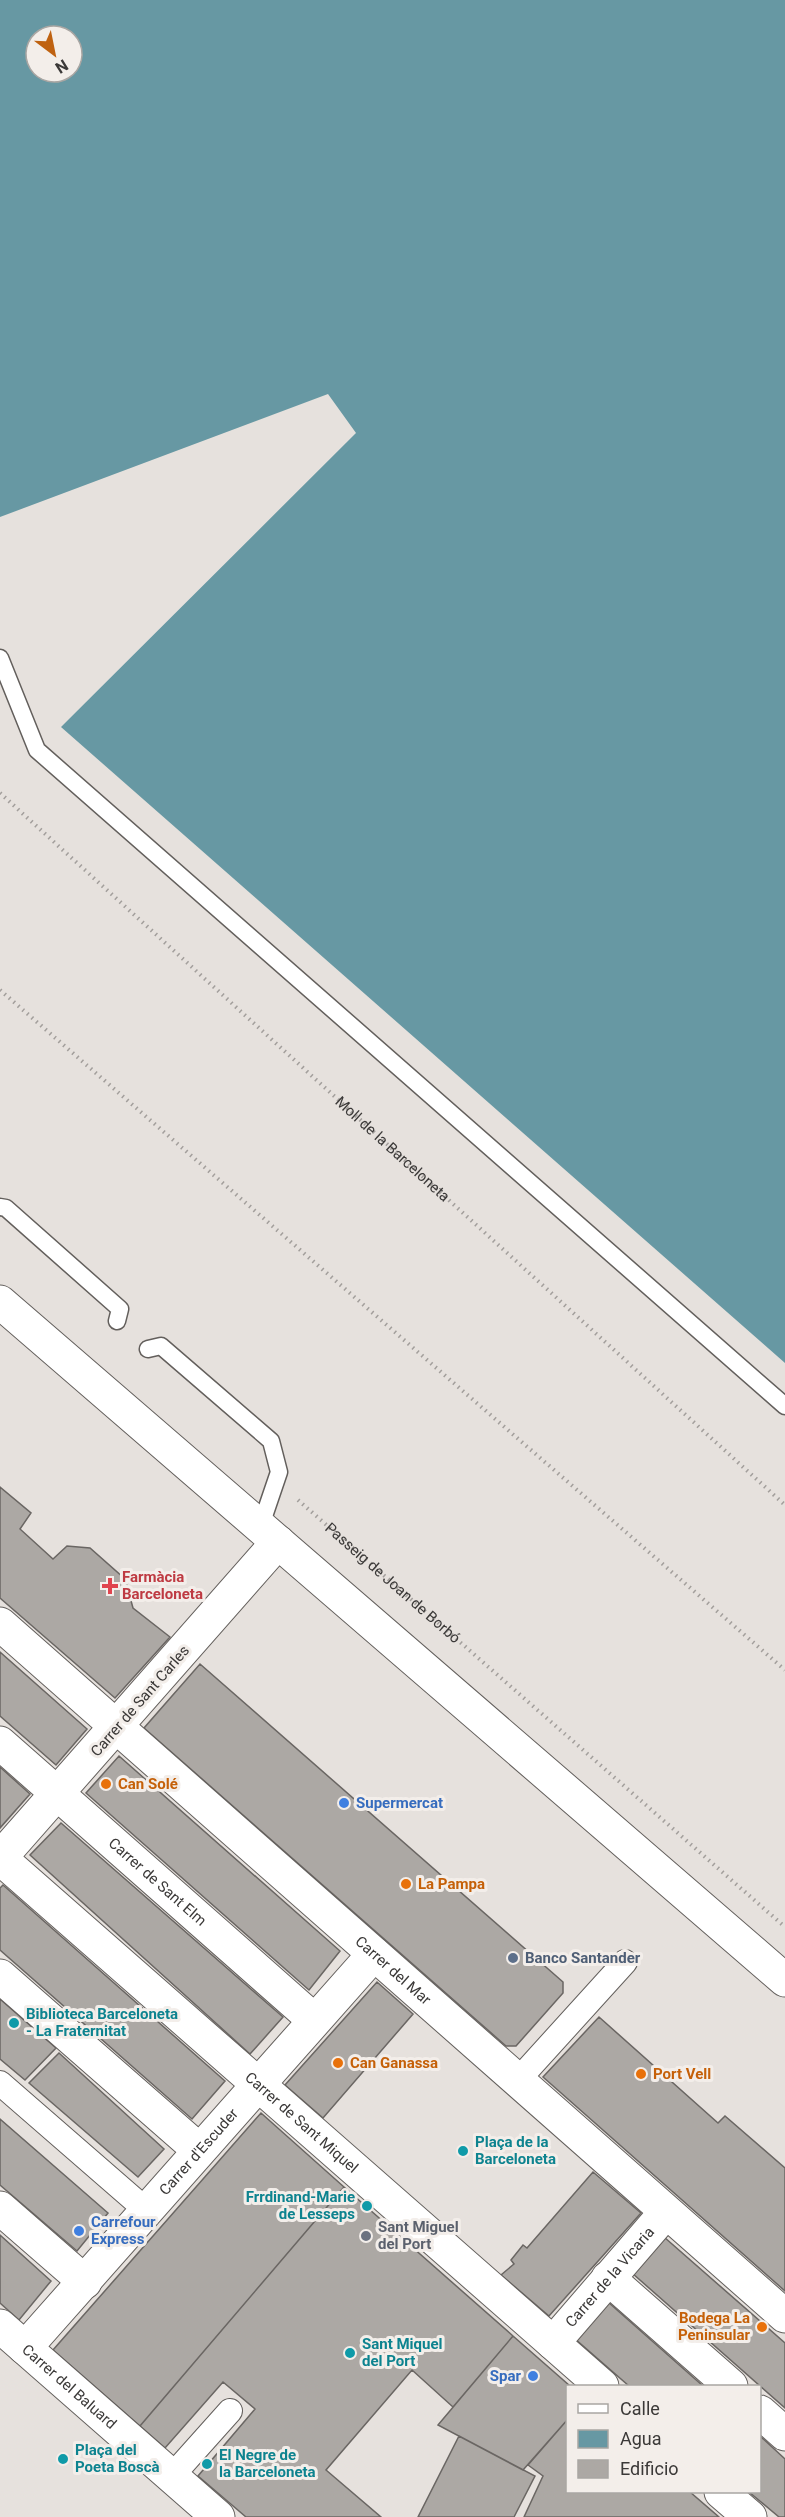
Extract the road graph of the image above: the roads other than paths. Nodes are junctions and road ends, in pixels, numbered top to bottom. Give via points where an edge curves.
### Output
1 (0, 658) edge
2 (0, 1207) edge
3 (0, 1302) edge
4 (117, 1321) dead end
5 (148, 1349) dead end
6 (785, 1406) edge
7 (269, 1535) junction
8 (0, 1624) edge
9 (116, 1728) junction
10 (0, 1743) edge
11 (57, 1795) junction
12 (0, 1858) edge
13 (374, 1954) junction
14 (625, 1962) dead end
15 (0, 1976) edge
16 (785, 1980) edge
17 (314, 2020) junction
18 (528, 2069) dead end
19 (0, 2083) edge
20 (257, 2084) junction
21 (199, 2150) junction
22 (0, 2208) edge
23 (146, 2210) junction
24 (666, 2212) junction
25 (608, 2278) junction
26 (85, 2282) junction
27 (785, 2316) edge
28 (0, 2326) edge
29 (552, 2343) junction
30 (25, 2348) junction
31 (601, 2385) edge
32 (730, 2385) edge
33 (230, 2411) dead end
34 (761, 2414) edge
35 (785, 2434) edge
36 (171, 2477) junction
37 (722, 2493) edge
38 (218, 2517) edge
39 (750, 2517) edge

1 - 6 lane via 38,750
2 - 4 lane via 6,1208 120,1309
3 - 7 street
5 - 7 lane via 161,1346 271,1441 278,1465
7 - 9 street, Carrer de Sant Carles
7 - 16 street
8 - 9 street, Carrer del Mar
9 - 11 street, Carrer de Sant Carles
9 - 13 street, Carrer del Mar
10 - 11 street, Carrer de Sant Elm
11 - 12 street, Carrer de Sant Carles
11 - 17 street, Carrer de Sant Elm
12 - 20 street, Carrer de Sant Miquel
13 - 17 street, Carrer d'Escuder
13 - 24 street, Carrer del Mar
14 - 18 street
15 - 21 street
17 - 20 street, Carrer d'Escuder
19 - 23 street
20 - 21 street, Carrer d'Escuder
20 - 29 street, Carrer de Sant Miquel
21 - 23 street, Carrer d'Escuder
22 - 26 street
23 - 26 street, Carrer d'Escuder
24 - 25 street, Carrer de la Vicaria
24 - 27 street, Carrer del Mar
25 - 29 street, Carrer de la Vicaria
25 - 32 street
26 - 30 street, Carrer d'Escuder
28 - 30 street, Carrer del Baluard
29 - 31 street, Carrer de Sant Miquel
30 - 36 street, Carrer del Baluard
33 - 36 street
34 - 35 street
36 - 38 street, Carrer del Baluard
37 - 39 street

